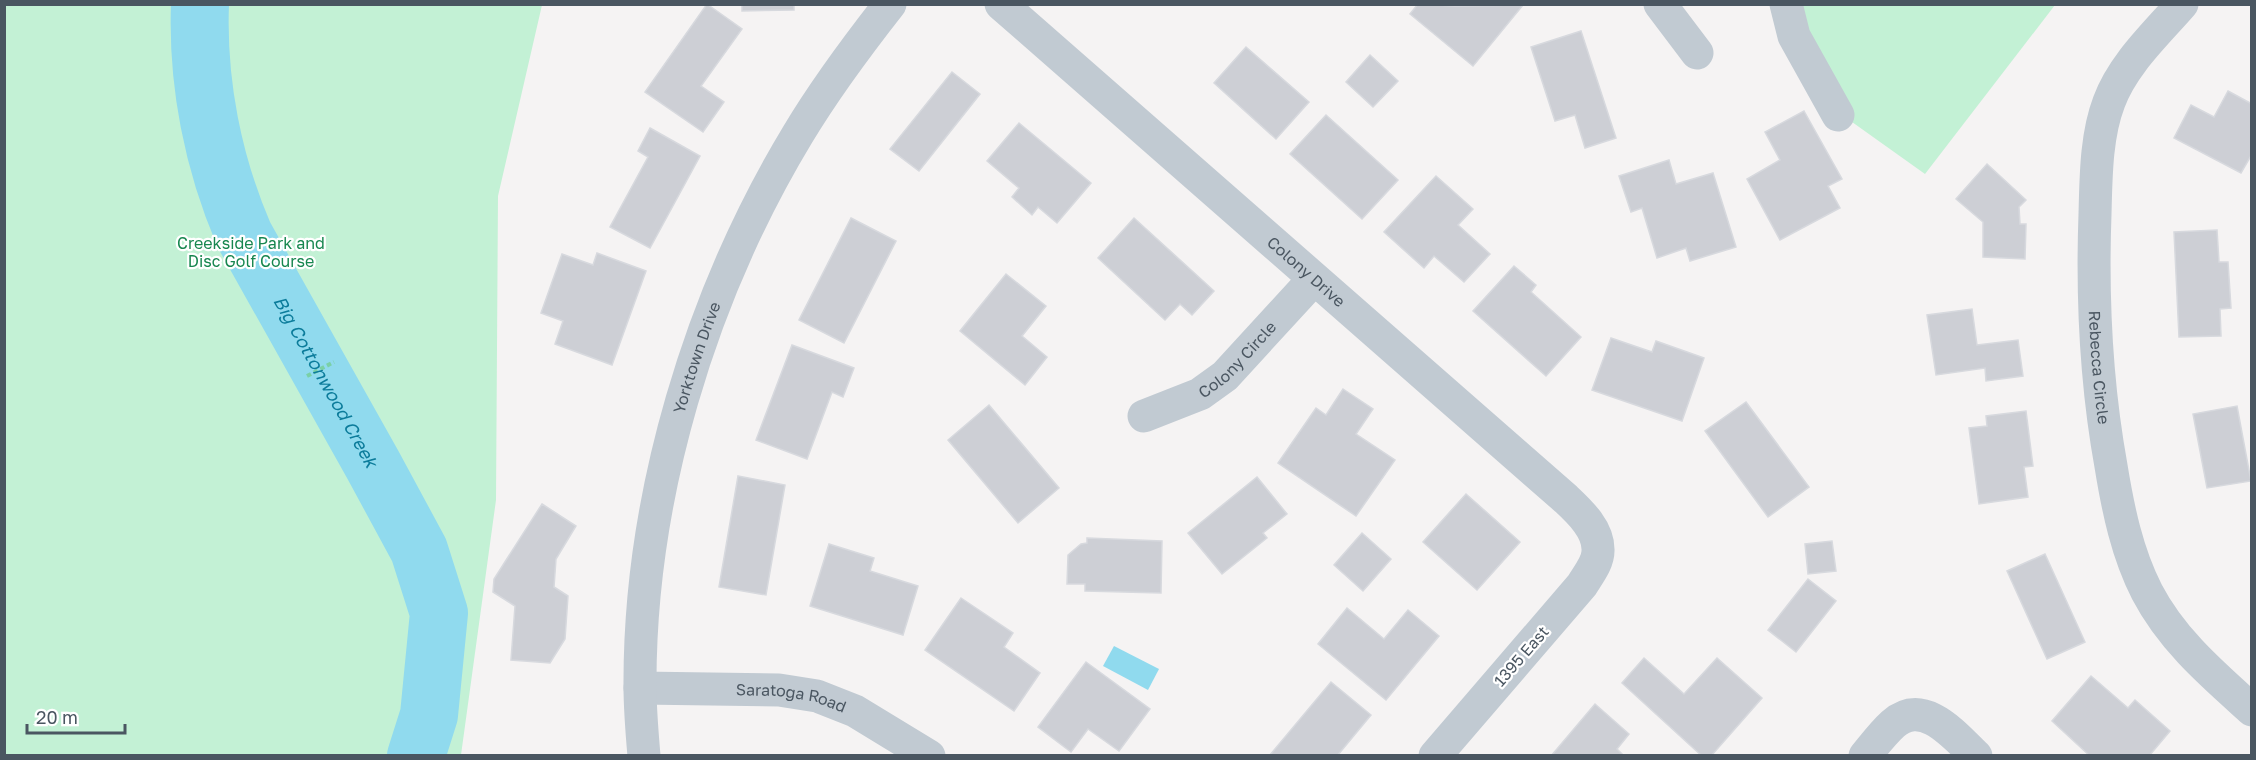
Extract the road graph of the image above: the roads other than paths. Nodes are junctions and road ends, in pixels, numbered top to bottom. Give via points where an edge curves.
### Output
1 (890, 4) edge
2 (1001, 4) edge
3 (1660, 4) edge
4 (1786, 4) edge
5 (2182, 4) edge
6 (1697, 53) dead end
7 (1838, 115) dead end
8 (1314, 279) junction
9 (1144, 416) dead end
10 (1598, 551) joint
11 (640, 688) junction
12 (2252, 710) edge
13 (644, 756) edge
14 (929, 756) edge
15 (1435, 756) edge
16 (1865, 756) edge
17 (1976, 756) edge

1 - 11 street, Yorktown Drive via 798,134 736,250 711,314 688,379 656,513
2 - 8 street, Colony Drive
3 - 6 street
4 - 7 street via 1794,36
5 - 12 street, Rebecca Circle via 2125,71 2104,117 2094,248 2098,380 2118,506 2146,590 2187,649
8 - 9 street, Colony Circle via 1225,376 1200,394
8 - 10 street, Colony Drive via 1578,510 1595,536
10 - 15 street, 1395 East via 1582,585
11 - 13 street, Yorktown Drive
11 - 14 street, Saratoga Road via 779,690 817,696 872,720
16 - 17 street via 1892,724 1919,714 1935,719

